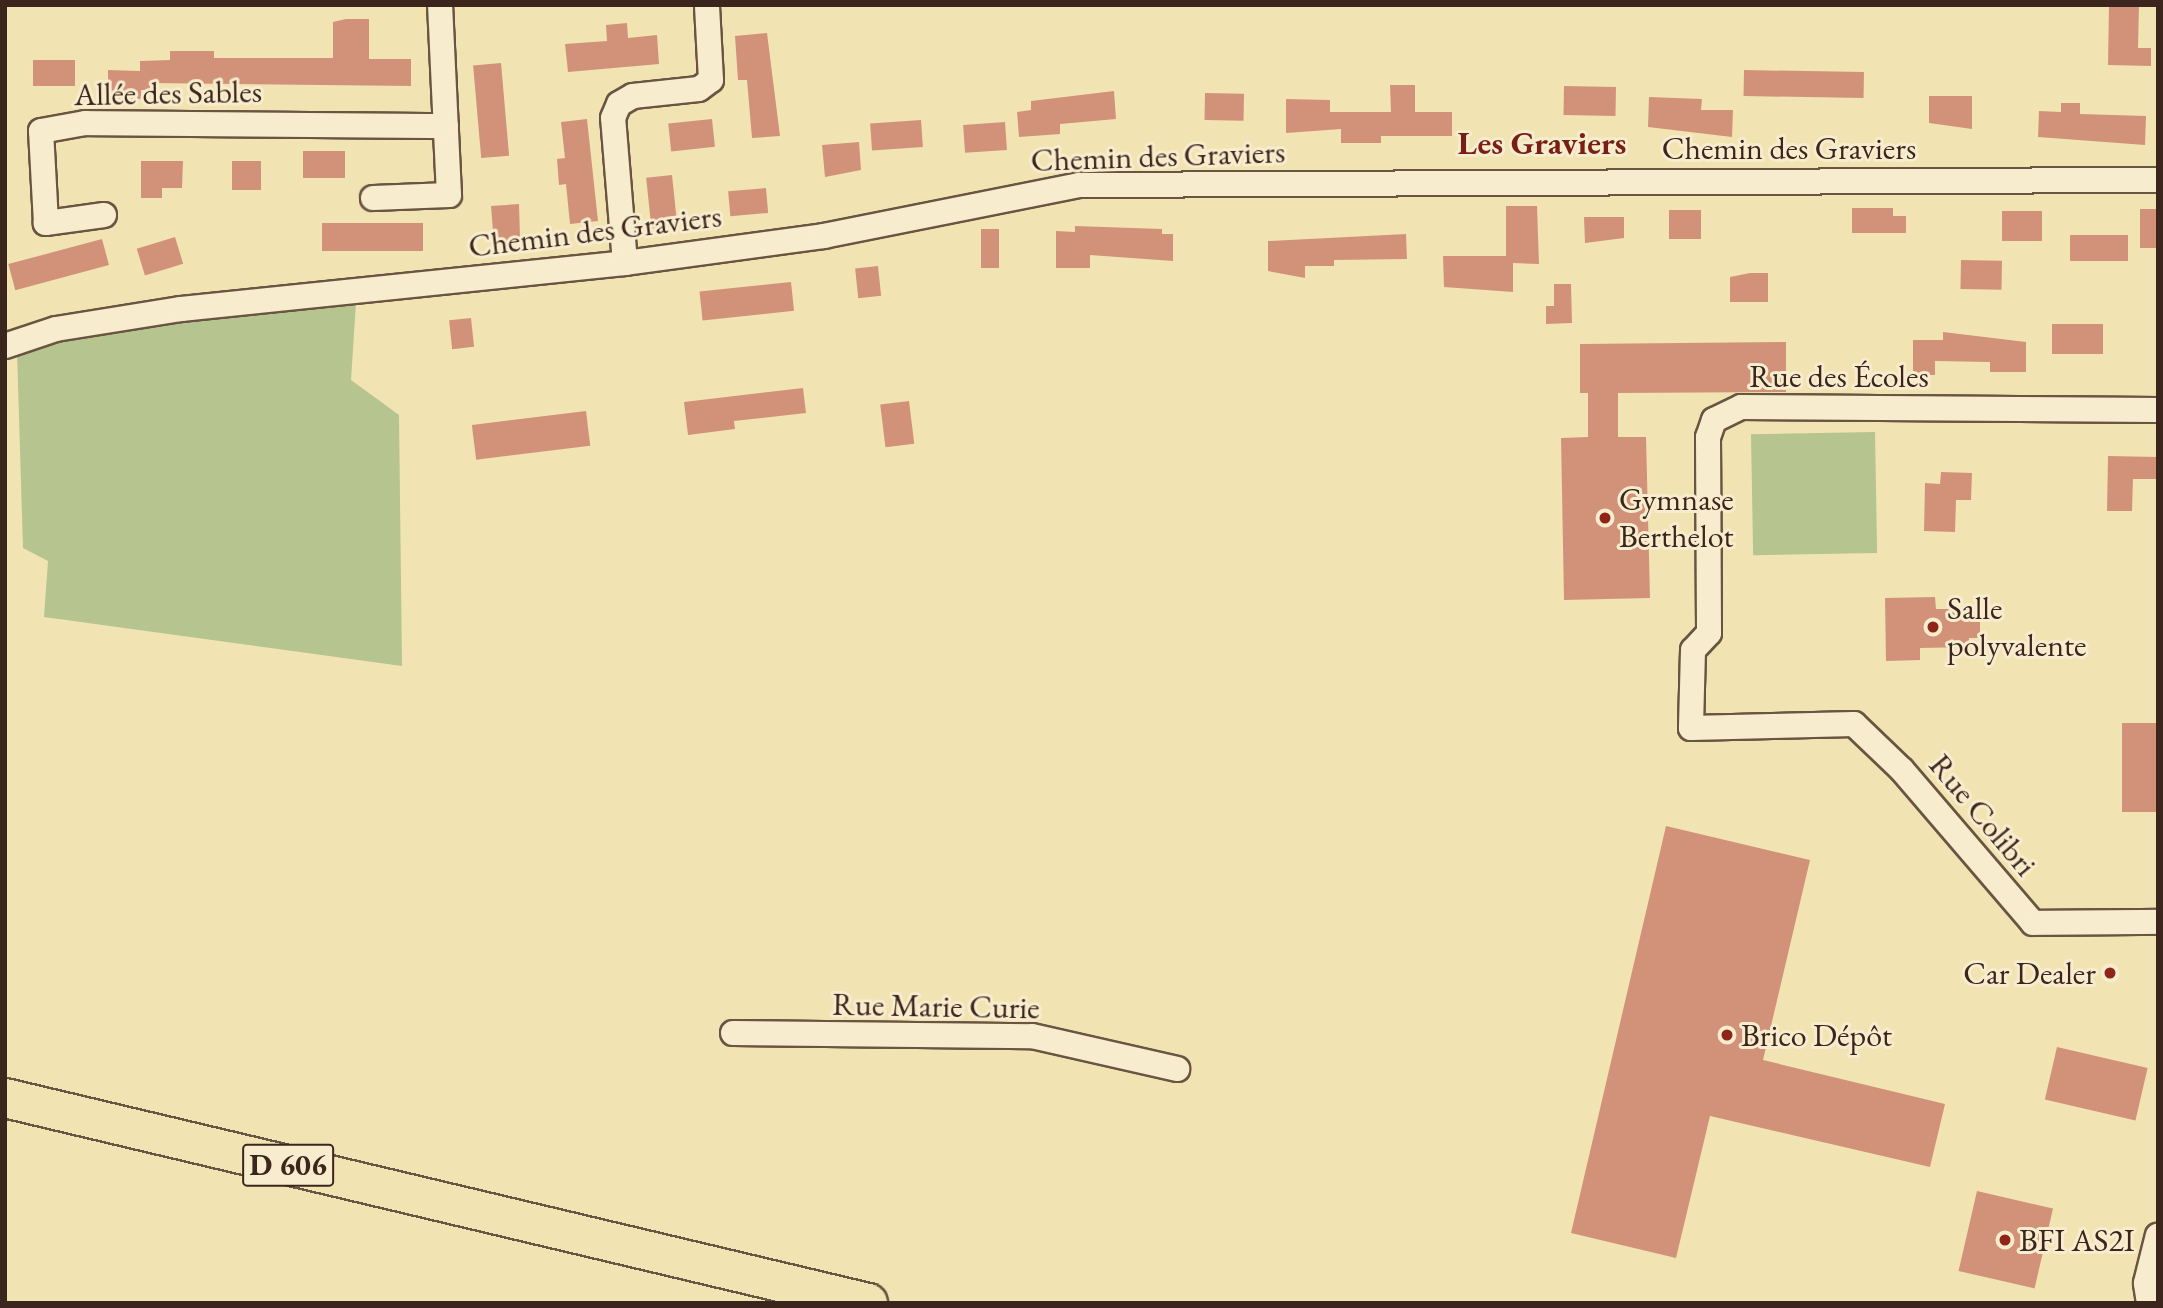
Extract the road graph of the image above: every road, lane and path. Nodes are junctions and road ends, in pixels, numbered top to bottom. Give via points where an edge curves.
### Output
1 (440, 5) edge
2 (707, 5) edge
3 (446, 126) junction
4 (2158, 180) edge
5 (373, 198) dead end
6 (104, 215) dead end
7 (625, 263) junction
8 (5, 346) edge
9 (2158, 410) edge
10 (1691, 728) joint
11 (2158, 922) edge
12 (733, 1033) dead end
13 (1177, 1069) dead end
14 (5, 1098) edge
15 (2158, 1236) edge
16 (868, 1303) edge
17 (2149, 1303) edge

1 - 3 street
2 - 7 street via 711,80 699,89 634,96 619,104 613,118
3 - 5 street via 449,195
3 - 6 street, Allée des Sables via 85,122 41,131 46,223
4 - 7 street, Chemin des Graviers via 1079,185 824,236
7 - 8 street, Chemin des Graviers via 181,309 56,329
9 - 10 street, Rue des Écoles via 1741,407 1714,419 1708,436 1709,634 1693,650
10 - 11 street, Rue Colibri via 1854,724 2033,923
12 - 13 street, Rue Marie Curie via 1032,1036
14 - 16 main road, D 606
15 - 17 street via 2146,1283

